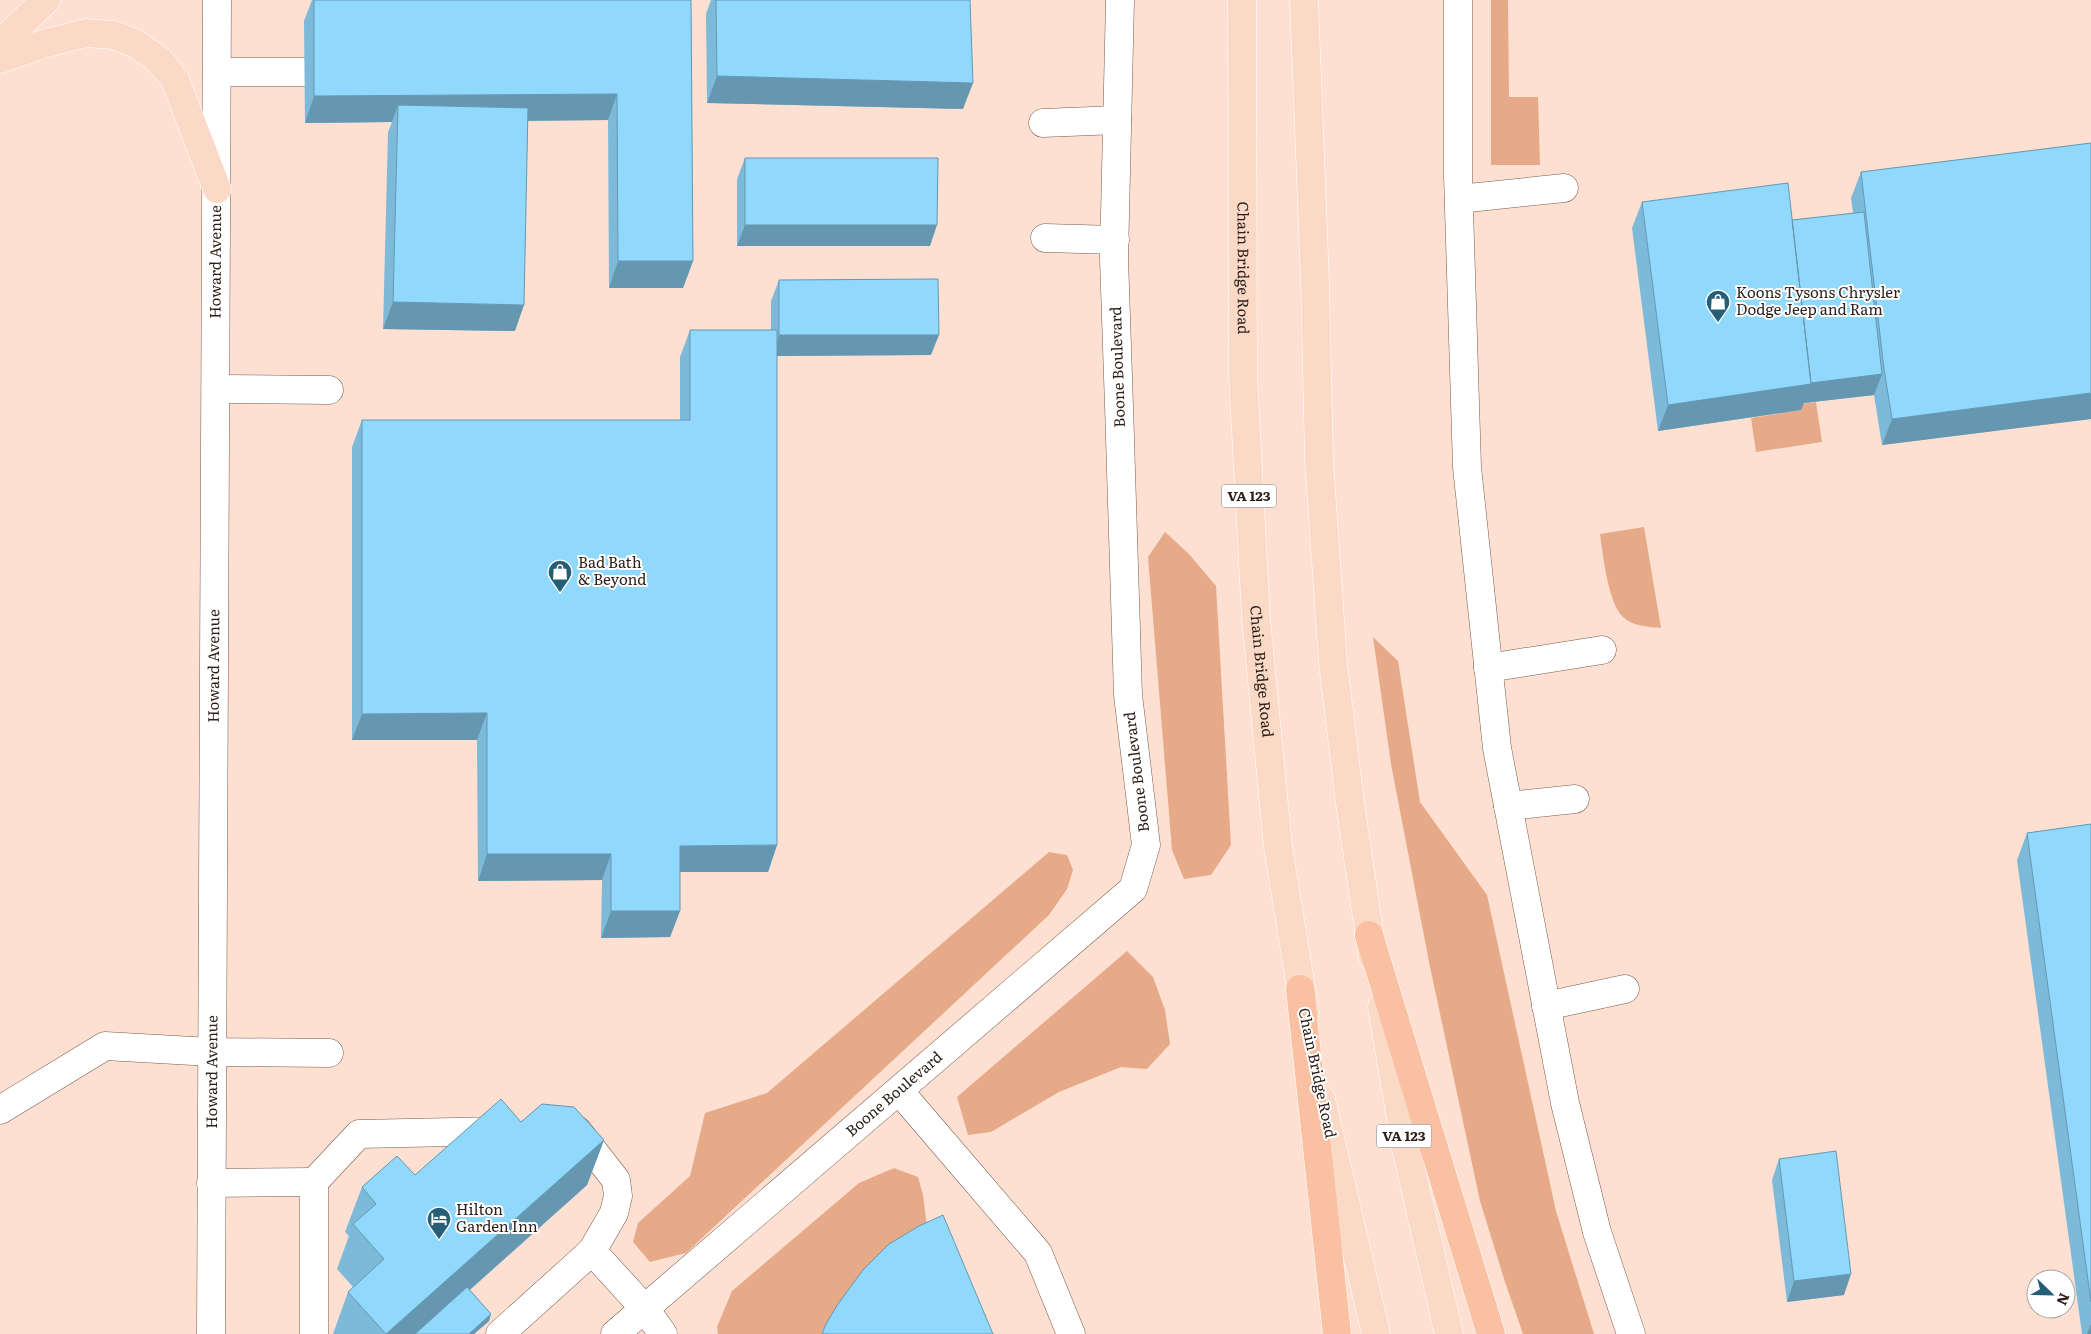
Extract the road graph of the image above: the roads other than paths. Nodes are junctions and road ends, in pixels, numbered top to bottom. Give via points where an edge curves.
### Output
1 (46, 0) edge
2 (217, 0) edge
3 (1120, 0) edge
4 (1242, 0) edge
5 (1304, 0) edge
6 (1458, 0) edge
7 (0, 44) edge
8 (0, 59) edge
9 (217, 72) junction
10 (304, 72) dead end
11 (1117, 120) junction
12 (1043, 123) dead end
13 (1564, 188) dead end
14 (217, 189) junction
15 (1459, 199) junction
16 (1044, 238) dead end
17 (1115, 240) junction
18 (216, 389) junction
19 (329, 390) dead end
20 (1602, 650) dead end
21 (1488, 668) junction
22 (1575, 799) dead end
23 (1508, 806) junction
24 (1369, 935) junction
25 (1300, 989) junction
26 (1625, 989) dead end
27 (1546, 1006) junction
28 (212, 1052) junction
29 (328, 1053) dead end
30 (900, 1092) junction
31 (0, 1110) edge
32 (314, 1182) junction
33 (211, 1183) junction
34 (592, 1251) junction
35 (645, 1308) junction
36 (211, 1334) edge
37 (314, 1334) edge
38 (500, 1334) edge
39 (616, 1334) edge
40 (663, 1334) edge
41 (1071, 1334) edge
42 (1337, 1334) edge
43 (1376, 1334) edge
44 (1449, 1334) edge
45 (1491, 1334) edge
46 (1631, 1334) edge

1 - 7 main road
2 - 9 street, Howard Avenue
3 - 11 street, Boone Boulevard
4 - 25 main road, Chain Bridge Road / VA 123 via 1243,376 1256,618 1278,847
5 - 24 main road, VA 123 via 1316,282 1319,460 1332,654
6 - 15 street
8 - 14 main road via 86,34 113,35 135,43 160,61 175,80
9 - 10 street
9 - 14 street, Howard Avenue
11 - 12 street
11 - 17 street, Boone Boulevard
13 - 15 street
14 - 18 street, Howard Avenue
15 - 21 street via 1467,467
16 - 17 street
17 - 30 street, Boone Boulevard via 1128,695 1146,845 1133,889
18 - 19 street
18 - 28 street, Howard Avenue
20 - 21 street
21 - 23 street via 1497,748
22 - 23 street
23 - 27 street
24 - 44 main road, VA 123 via 1406,1148
24 - 45 highway
25 - 42 highway
25 - 43 main road, Chain Bridge Road / VA 123 via 1318,1087
26 - 27 street
27 - 46 street via 1565,1103 1595,1223
28 - 29 street
28 - 31 street via 105,1046
28 - 33 street, Howard Avenue
30 - 35 street, Boone Boulevard
30 - 41 street via 1038,1253
32 - 33 street
32 - 34 street via 360,1134 577,1130 616,1180 618,1196 614,1213
32 - 37 street
33 - 36 street, Howard Avenue
34 - 35 street
34 - 38 street
35 - 39 street, Boone Boulevard
35 - 40 street

